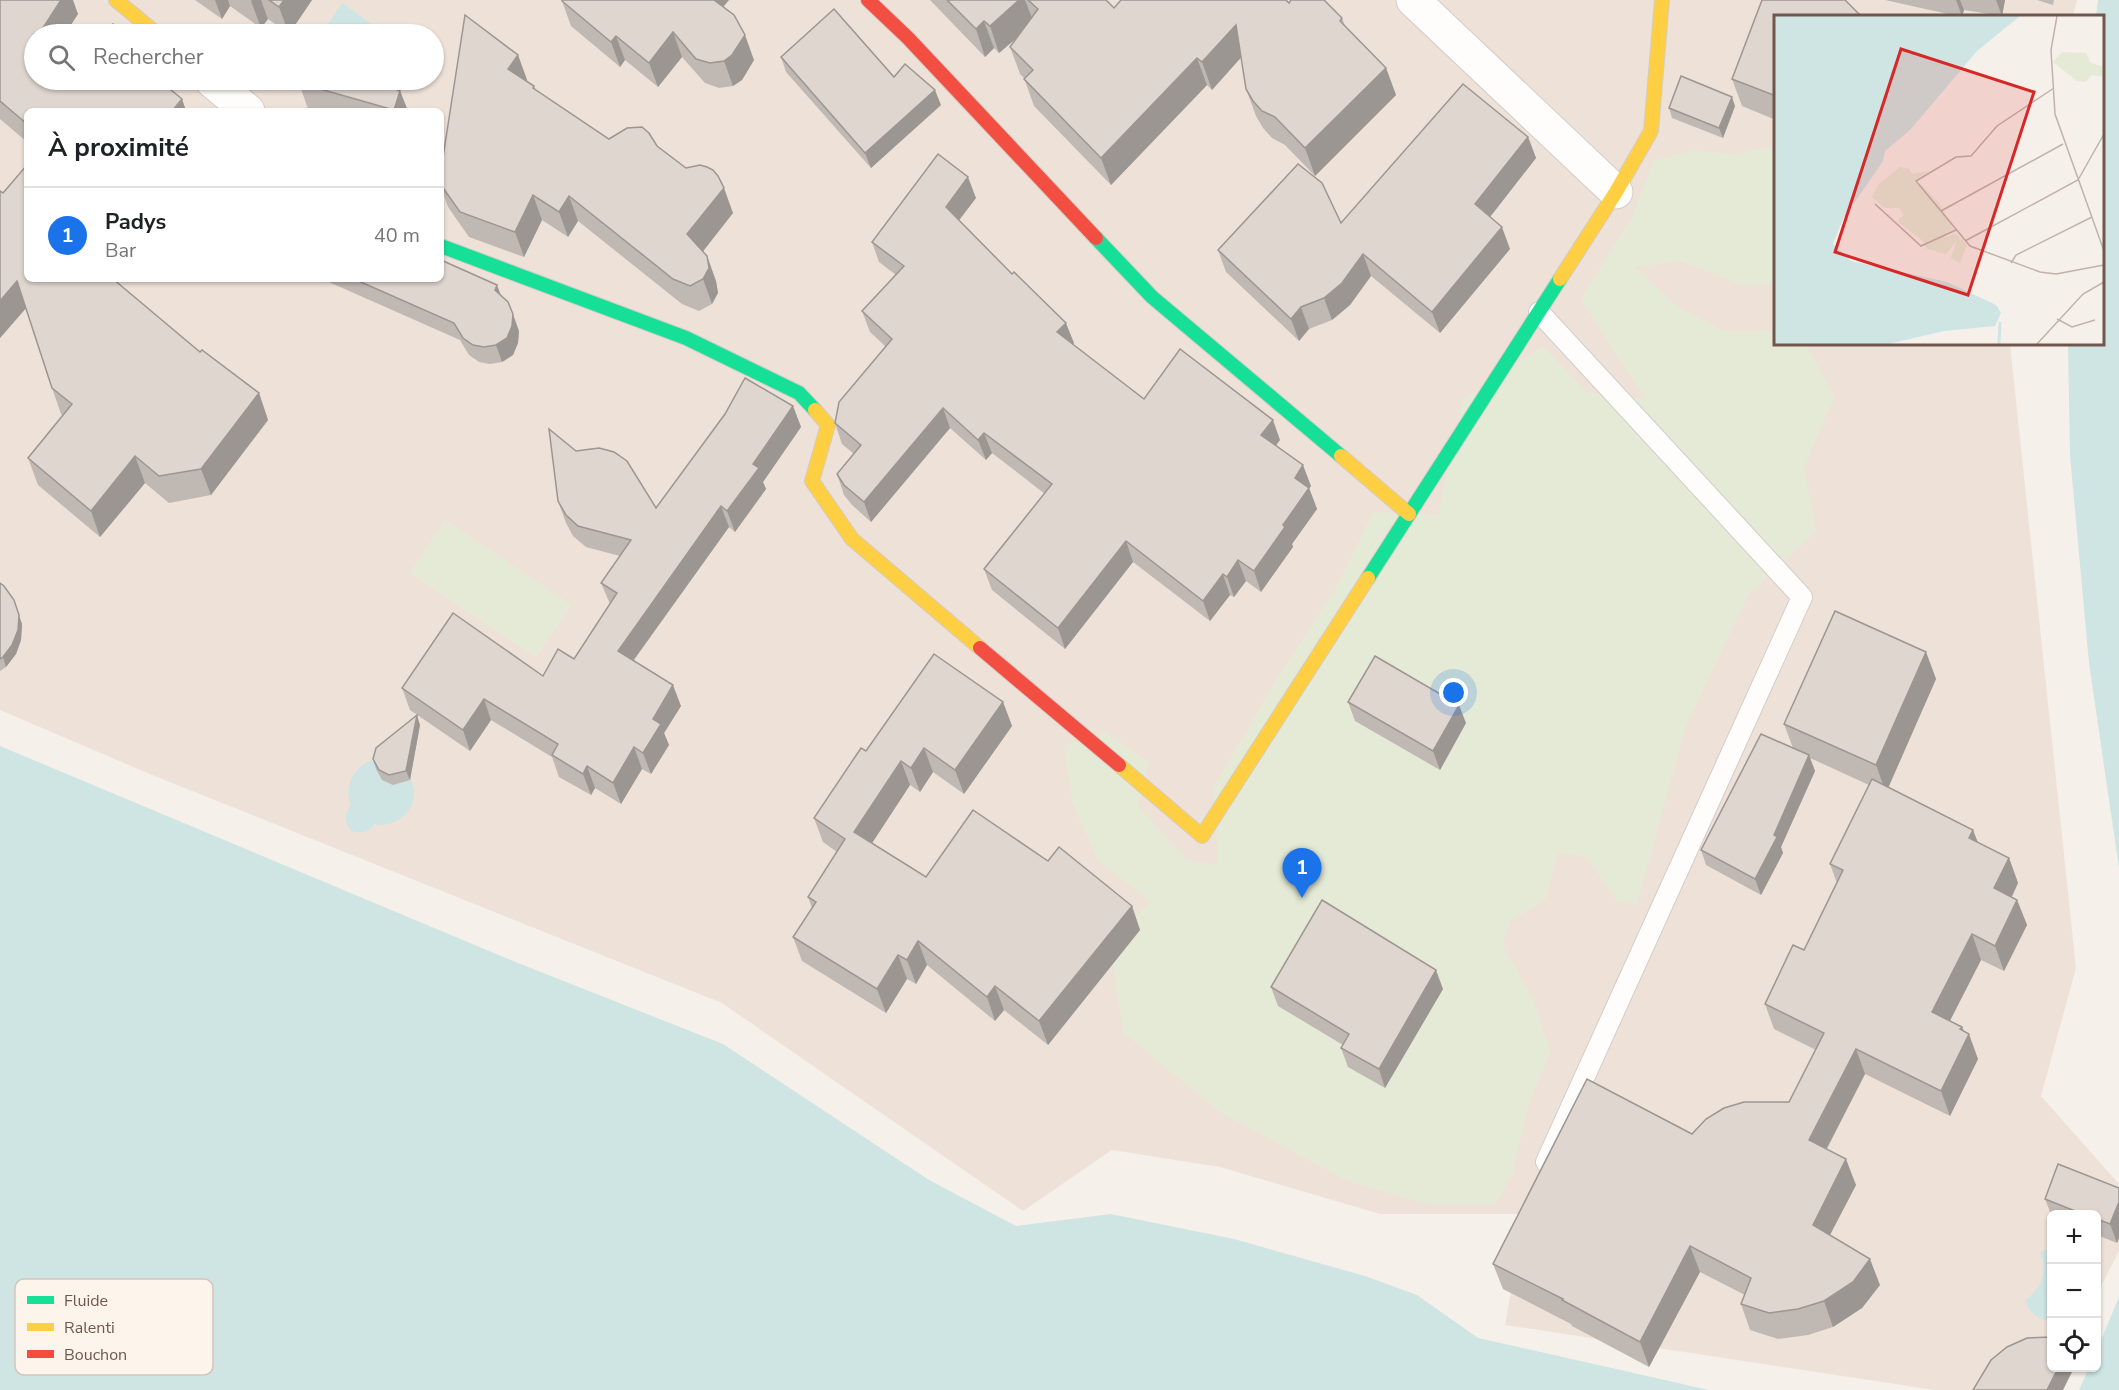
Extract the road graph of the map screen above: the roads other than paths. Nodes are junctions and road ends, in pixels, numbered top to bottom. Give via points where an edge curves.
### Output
1 (116, 0) edge
2 (868, 0) edge
3 (1413, 0) edge
4 (1662, 0) edge
5 (145, 24) edge
6 (223, 90) edge
7 (244, 108) edge
8 (1616, 192) junction
9 (444, 247) edge
10 (1539, 312) junction
11 (1409, 514) junction
12 (1546, 1162) edge

1 - 5 street
2 - 11 street via 1152,297
3 - 8 street
4 - 8 street via 1651,131
6 - 7 street
8 - 10 street
9 - 11 street via 686,338 799,393 828,424 812,481 852,538 1202,836
10 - 11 street
10 - 12 lane via 1802,597

